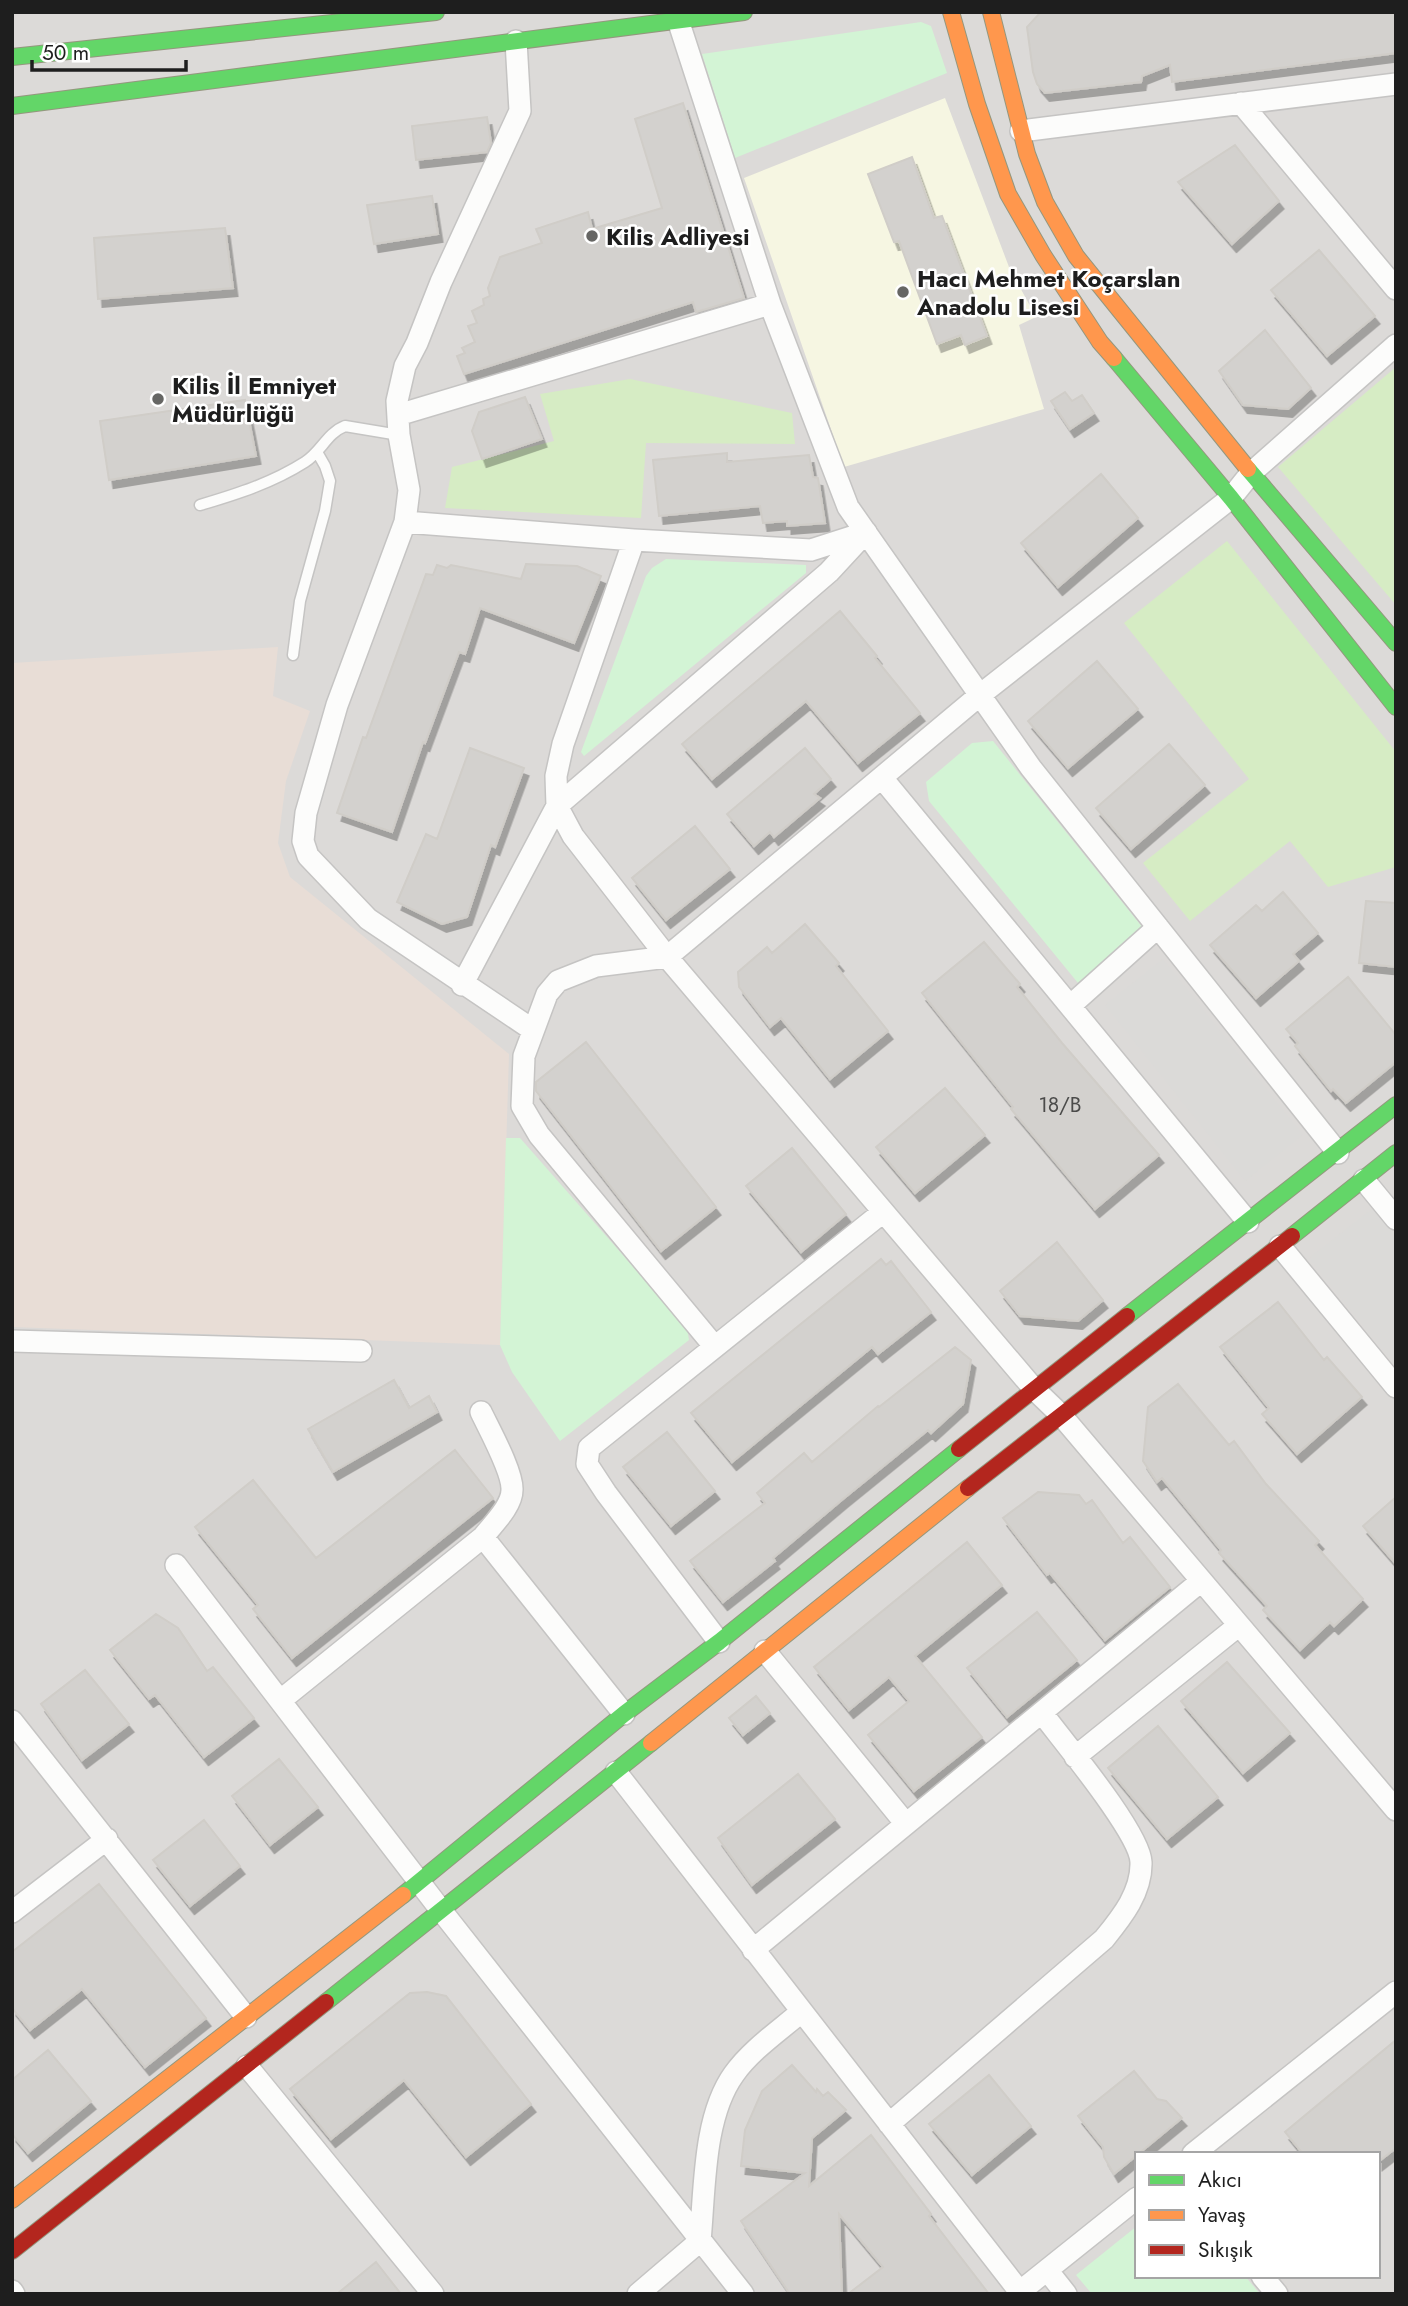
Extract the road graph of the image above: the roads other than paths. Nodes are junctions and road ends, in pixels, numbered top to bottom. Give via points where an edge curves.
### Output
1 (436, 12) edge
2 (744, 12) edge
3 (951, 12) edge
4 (991, 12) edge
5 (678, 20) junction
6 (261, 21) edge
7 (516, 41) junction
8 (12, 57) edge
9 (1396, 84) edge
10 (1241, 103) junction
11 (12, 106) edge
12 (1021, 131) junction
13 (1396, 289) edge
14 (770, 304) junction
15 (1396, 345) edge
16 (398, 425) junction
17 (317, 452) junction
18 (1251, 473) junction
19 (1231, 498) junction
20 (200, 505) dead end
21 (405, 522) junction
22 (866, 533) junction
23 (634, 540) junction
24 (1396, 643) edge
25 (293, 655) dead end
26 (980, 695) junction
27 (1396, 707) edge
28 (882, 778) junction
29 (557, 806) junction
30 (1158, 927) junction
31 (667, 957) junction
32 (462, 985) junction
33 (1070, 1006) junction
34 (533, 1030) junction
35 (1396, 1105) edge
36 (1338, 1153) junction
37 (1396, 1153) edge
38 (1364, 1180) junction
39 (883, 1212) junction
40 (1396, 1219) edge
41 (1248, 1222) junction
42 (1280, 1246) junction
43 (12, 1341) edge
44 (715, 1347) junction
45 (361, 1351) dead end
46 (1396, 1387) edge
47 (1034, 1389) junction
48 (481, 1412) dead end
49 (1061, 1415) junction
50 (483, 1537) junction
51 (176, 1565) dead end
52 (1200, 1582) junction
53 (1238, 1626) junction
54 (719, 1642) junction
55 (765, 1651) junction
56 (281, 1700) junction
57 (1042, 1713) junction
58 (624, 1714) junction
59 (12, 1721) edge
60 (1075, 1758) junction
61 (616, 1772) junction
62 (1396, 1810) edge
63 (906, 1824) junction
64 (107, 1839) junction
65 (420, 1882) junction
66 (440, 1909) junction
67 (12, 1912) edge
68 (753, 1950) junction
69 (1396, 1992) edge
70 (801, 2012) junction
71 (247, 2017) junction
72 (247, 2066) junction
73 (889, 2124) junction
74 (1196, 2152) edge
75 (12, 2200) edge
76 (1135, 2200) edge
77 (701, 2241) junction
78 (12, 2251) edge
79 (1047, 2270) junction
80 (1264, 2278) edge
81 (1018, 2293) edge
82 (433, 2294) edge
83 (638, 2294) edge
84 (743, 2294) edge
85 (1066, 2294) edge
86 (1276, 2294) edge

1 - 6 street
2 - 5 street
3 - 19 street via 1008,194 1043,256 1100,342
4 - 12 street
5 - 7 street
5 - 14 street
6 - 8 street
7 - 11 street
7 - 16 street via 520,111 405,366 397,401
9 - 10 street
10 - 12 street
10 - 13 street
12 - 18 street via 1045,202 1076,256
14 - 16 street
14 - 22 street via 848,507
15 - 18 street
16 - 17 lane via 345,426 330,435
16 - 21 street via 409,490
17 - 20 lane via 251,490
17 - 25 lane via 330,481 300,601
18 - 19 street
18 - 24 street
19 - 26 street
19 - 27 street
21 - 23 street
21 - 32 street via 337,705 306,813 303,841 308,856 368,919
22 - 23 street via 811,550
22 - 26 street
22 - 29 street via 829,572
23 - 29 street via 564,744 556,776
26 - 28 street
26 - 30 street via 1031,768
28 - 31 street
28 - 33 street
29 - 31 street via 573,836
29 - 32 street
30 - 33 street
30 - 36 street
31 - 34 street via 596,966 558,981 547,994
31 - 39 street
32 - 34 street
33 - 41 street
34 - 44 street via 524,1056 522,1106 539,1135
35 - 36 street
36 - 41 street
37 - 38 street
38 - 40 street
38 - 42 street
39 - 44 street
39 - 47 street
41 - 47 street
42 - 46 street
42 - 49 street
43 - 45 street
44 - 54 street via 589,1448 587,1464
47 - 49 street
47 - 54 street
48 - 50 street via 512,1490
49 - 52 street
49 - 55 street
50 - 56 street
50 - 58 street
51 - 56 street
52 - 53 street
52 - 57 street
53 - 60 street
53 - 62 street
54 - 58 street
55 - 61 street
55 - 63 street
56 - 65 street
57 - 60 street
57 - 63 street
58 - 65 street
59 - 64 street
60 - 73 street via 1139,1849 1139,1875 1126,1913 1104,1938
61 - 66 street
61 - 68 street
63 - 68 street
64 - 67 street
64 - 71 street
65 - 66 street
65 - 71 street
66 - 72 street
66 - 77 street
68 - 70 street
69 - 74 street
70 - 73 street
70 - 77 street via 734,2072 723,2092 710,2138
71 - 75 street
72 - 78 street
72 - 82 street
73 - 81 street
76 - 79 street
77 - 83 street
77 - 84 street
79 - 81 street
79 - 85 street
80 - 86 street

